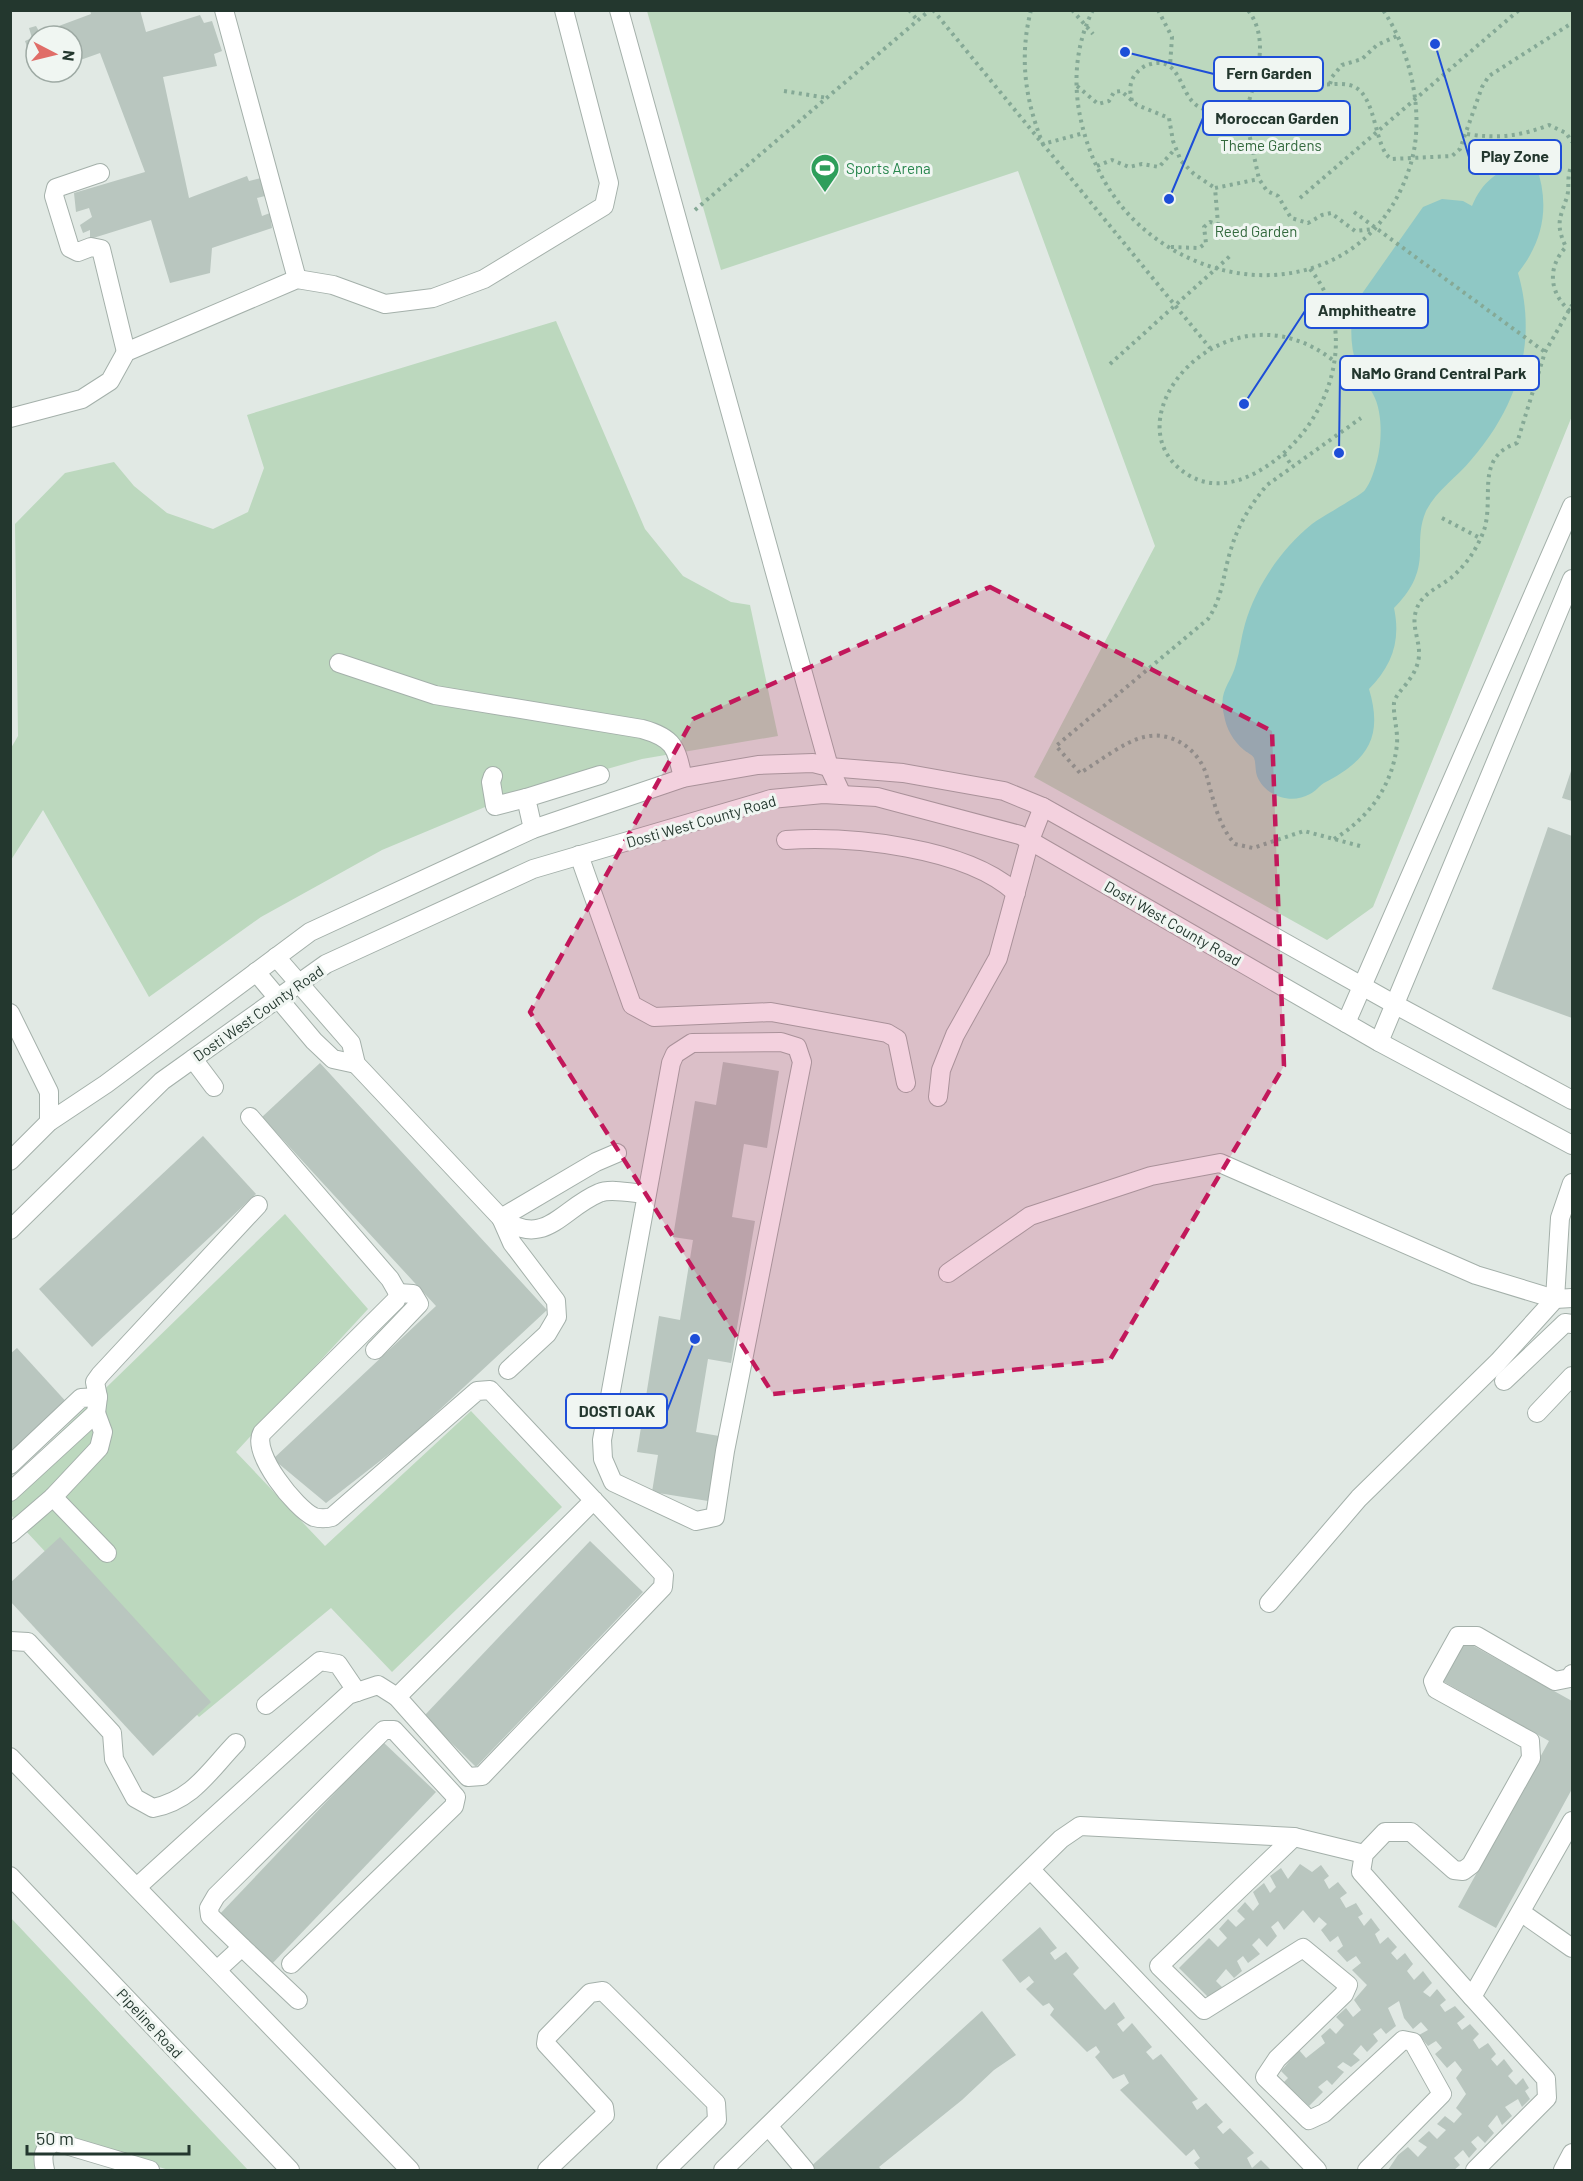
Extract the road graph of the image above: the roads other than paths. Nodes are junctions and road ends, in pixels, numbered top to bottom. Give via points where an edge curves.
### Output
1 (224, 10) edge
2 (564, 10) edge
3 (619, 10) edge
4 (100, 173) dead end
5 (297, 279) junction
6 (126, 352) junction
7 (10, 418) edge
8 (1572, 506) edge
9 (1572, 579) edge
10 (339, 663) dead end
11 (829, 767) junction
12 (600, 775) dead end
13 (493, 776) dead end
14 (683, 778) junction
15 (842, 795) junction
16 (526, 798) junction
17 (1043, 807) junction
18 (533, 829) junction
19 (786, 840) dead end
20 (1030, 840) junction
21 (579, 855) junction
22 (1016, 893) junction
23 (276, 957) junction
24 (256, 972) junction
25 (298, 983) junction
26 (1362, 986) junction
27 (278, 998) junction
28 (1394, 1004) junction
29 (10, 1013) edge
30 (1346, 1023) junction
31 (1379, 1042) junction
32 (193, 1059) junction
33 (356, 1064) junction
34 (906, 1083) dead end
35 (214, 1087) dead end
36 (938, 1097) dead end
37 (1572, 1100) edge
38 (250, 1117) dead end
39 (49, 1122) junction
40 (1572, 1145) edge
41 (617, 1153) dead end
42 (10, 1161) edge
43 (1572, 1183) edge
44 (645, 1194) junction
45 (258, 1205) dead end
46 (501, 1218) junction
47 (10, 1230) edge
48 (948, 1273) dead end
49 (398, 1293) junction
50 (1564, 1298) edge
51 (1572, 1324) edge
52 (375, 1350) dead end
53 (508, 1370) dead end
54 (1572, 1376) edge
55 (1504, 1381) dead end
56 (97, 1405) junction
57 (1537, 1413) dead end
58 (10, 1465) edge
59 (10, 1492) edge
60 (53, 1497) junction
61 (594, 1500) junction
62 (10, 1534) edge
63 (107, 1553) dead end
64 (1269, 1603) dead end
65 (10, 1641) edge
66 (1572, 1674) edge
67 (357, 1692) junction
68 (398, 1697) junction
69 (266, 1706) dead end
70 (236, 1743) dead end
71 (10, 1757) edge
72 (1572, 1821) edge
73 (1293, 1837) junction
74 (1364, 1854) junction
75 (1031, 1870) junction
76 (10, 1876) edge
77 (137, 1887) junction
78 (1522, 1912) junction
79 (242, 1947) junction
80 (1572, 1948) edge
81 (291, 1964) dead end
82 (217, 1970) junction
83 (1472, 1997) junction
84 (298, 2000) dead end
85 (769, 2127) junction
86 (1572, 2153) edge
87 (673, 2168) edge
88 (45, 2170) edge
89 (150, 2170) edge
90 (290, 2170) edge
91 (410, 2170) edge
92 (547, 2170) edge
93 (723, 2170) edge
94 (805, 2170) edge
95 (1317, 2170) edge
96 (1366, 2170) edge
97 (1475, 2170) edge
98 (1563, 2170) edge

1 - 5 street
2 - 5 street via 609,183 604,206 484,279 434,298 385,304 333,285
3 - 11 street
4 - 6 street via 56,188 54,196 70,248 78,252 91,247 101,249
5 - 6 street
6 - 7 street via 110,381 82,399
8 - 26 street
9 - 28 street
10 - 14 street via 435,695 663,735 677,752
11 - 14 street via 813,763 758,765
11 - 15 street
11 - 17 street via 903,773 1004,791
12 - 16 street
13 - 16 street via 495,806
14 - 18 street
15 - 20 street, Dosti West County Road via 877,797
15 - 21 street, Dosti West County Road via 771,799
16 - 18 street
17 - 20 street
17 - 26 street
18 - 23 street via 310,932
19 - 22 street via 855,840 947,856 1004,882
20 - 22 street
20 - 30 street, Dosti West County Road
21 - 25 street, Dosti West County Road via 533,868 326,964
21 - 34 street via 632,1005 654,1017 771,1012 887,1033 897,1039
22 - 36 street via 998,958 955,1035 941,1070
23 - 24 street
23 - 25 street
24 - 27 street
24 - 39 street
25 - 27 street, Dosti West County Road
25 - 33 street via 351,1043
26 - 28 street
26 - 30 street
27 - 32 street, Dosti West County Road
27 - 33 street via 333,1059
28 - 31 street
28 - 37 street
29 - 39 street via 50,1092
30 - 31 street, Dosti West County Road
31 - 40 street, Dosti West County Road
32 - 35 street
32 - 47 street, Dosti West County Road via 162,1081
33 - 46 street
38 - 49 street
39 - 42 street
41 - 46 street
43 - 50 street via 1560,1218
44 - 44 street via 675,1054 692,1043 781,1042 797,1047 802,1062 715,1517 696,1521 614,1482 603,1459 602,1440
44 - 46 street via 601,1192 544,1229 515,1228
45 - 56 street via 100,1375 95,1382
46 - 53 street via 512,1243 556,1301 557,1317 547,1334
48 - 50 street via 1029,1216 1150,1176 1220,1163 1476,1275
49 - 52 street via 413,1294 419,1304
49 - 61 street via 396,1300 262,1433 260,1450 275,1478 311,1516 324,1520 332,1517 477,1391 490,1390
50 - 64 street via 1359,1498
51 - 55 street via 1565,1323
54 - 57 street
56 - 58 street via 81,1398
56 - 59 street
56 - 60 street via 103,1432 99,1448
60 - 62 street
60 - 63 street
61 - 68 street
61 - 68 street via 664,1575 663,1587 482,1776 468,1777
65 - 70 street via 28,1642 112,1733 114,1759 135,1798 153,1808 173,1804 187,1795
66 - 74 street via 1555,1681 1478,1636 1458,1636 1433,1681 1436,1689 1530,1741 1531,1758 1471,1865 1463,1871 1454,1870 1411,1832 1385,1832
67 - 68 street via 378,1685
67 - 69 street via 338,1664 320,1661
67 - 77 street via 348,1695
71 - 77 street
72 - 78 street
73 - 74 street
73 - 75 street via 1080,1826 1061,1839
73 - 96 street via 1159,1966 1204,2010 1303,1948 1348,1985 1344,1994 1277,2059 1265,2078 1309,2120 1324,2113 1403,2040 1413,2042 1442,2094
74 - 83 street via 1361,1872
75 - 85 street
75 - 95 street
76 - 90 street, Pipeline Road
77 - 82 street
78 - 80 street
78 - 83 street
79 - 81 street via 210,1916 209,1908 216,1896 384,1730 394,1730 456,1797 454,1806
79 - 82 street
79 - 84 street
82 - 91 street
83 - 97 street via 1546,2079 1547,2098
85 - 93 street
85 - 94 street
86 - 98 street
87 - 92 street via 717,2120 716,2103 603,1991 590,1993 547,2037 546,2043 604,2107 604,2115
88 - 89 street via 46,2146 56,2142

